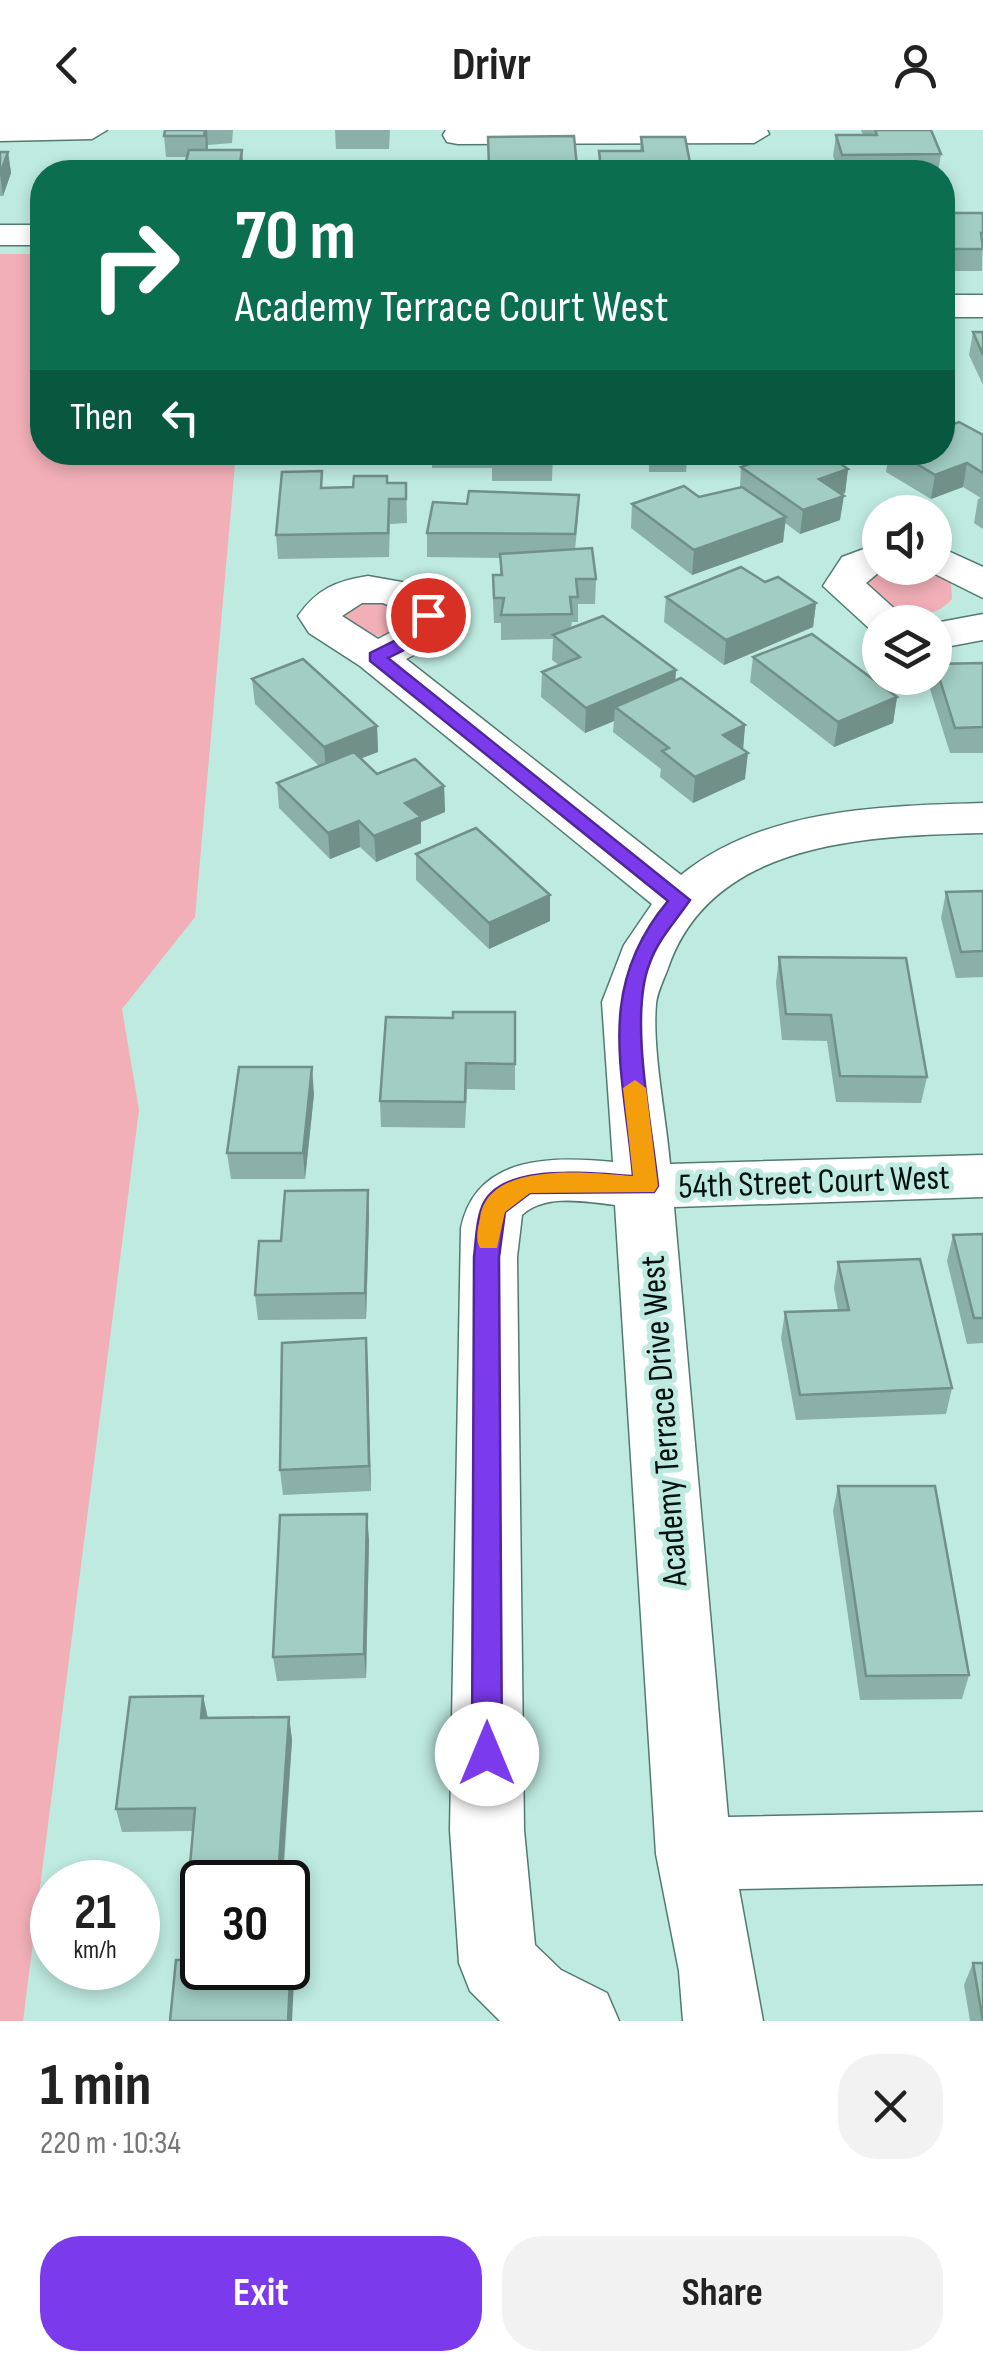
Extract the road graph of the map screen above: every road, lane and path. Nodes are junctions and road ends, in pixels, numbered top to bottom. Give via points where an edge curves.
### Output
1 (0, 132) edge
2 (753, 132) edge
3 (458, 135) dead end
4 (94, 139) edge
5 (760, 160) edge
6 (30, 234) edge
7 (0, 235) edge
8 (955, 306) edge
9 (983, 306) edge
10 (862, 563) edge
11 (952, 568) edge
12 (983, 585) edge
13 (867, 605) edge
14 (983, 628) edge
15 (952, 633) edge
16 (376, 657) dead end
17 (983, 818) edge
18 (680, 900) junction
19 (983, 1176) edge
20 (646, 1186) junction
21 (983, 1848) edge
22 (694, 1854) junction
23 (578, 2021) edge
24 (723, 2021) edge

1 - 4 street
2 - 3 street
2 - 5 street
6 - 7 street
8 - 9 street
10 - 13 street via 844,586
11 - 12 street
14 - 15 street
16 - 18 street
17 - 18 street, Academy Terrace Drive West via 862,821 803,835 736,861
18 - 20 street, Academy Terrace Drive West via 654,932 629,1002
19 - 20 street, 54th Street Court West
20 - 22 street, Academy Terrace Drive West
20 - 23 street, 54th Street Court West via 570,1181 510,1192 493,1209 486,1257 488,1830 498,1963 533,1998
21 - 22 street
22 - 24 street, Academy Terrace Drive West

